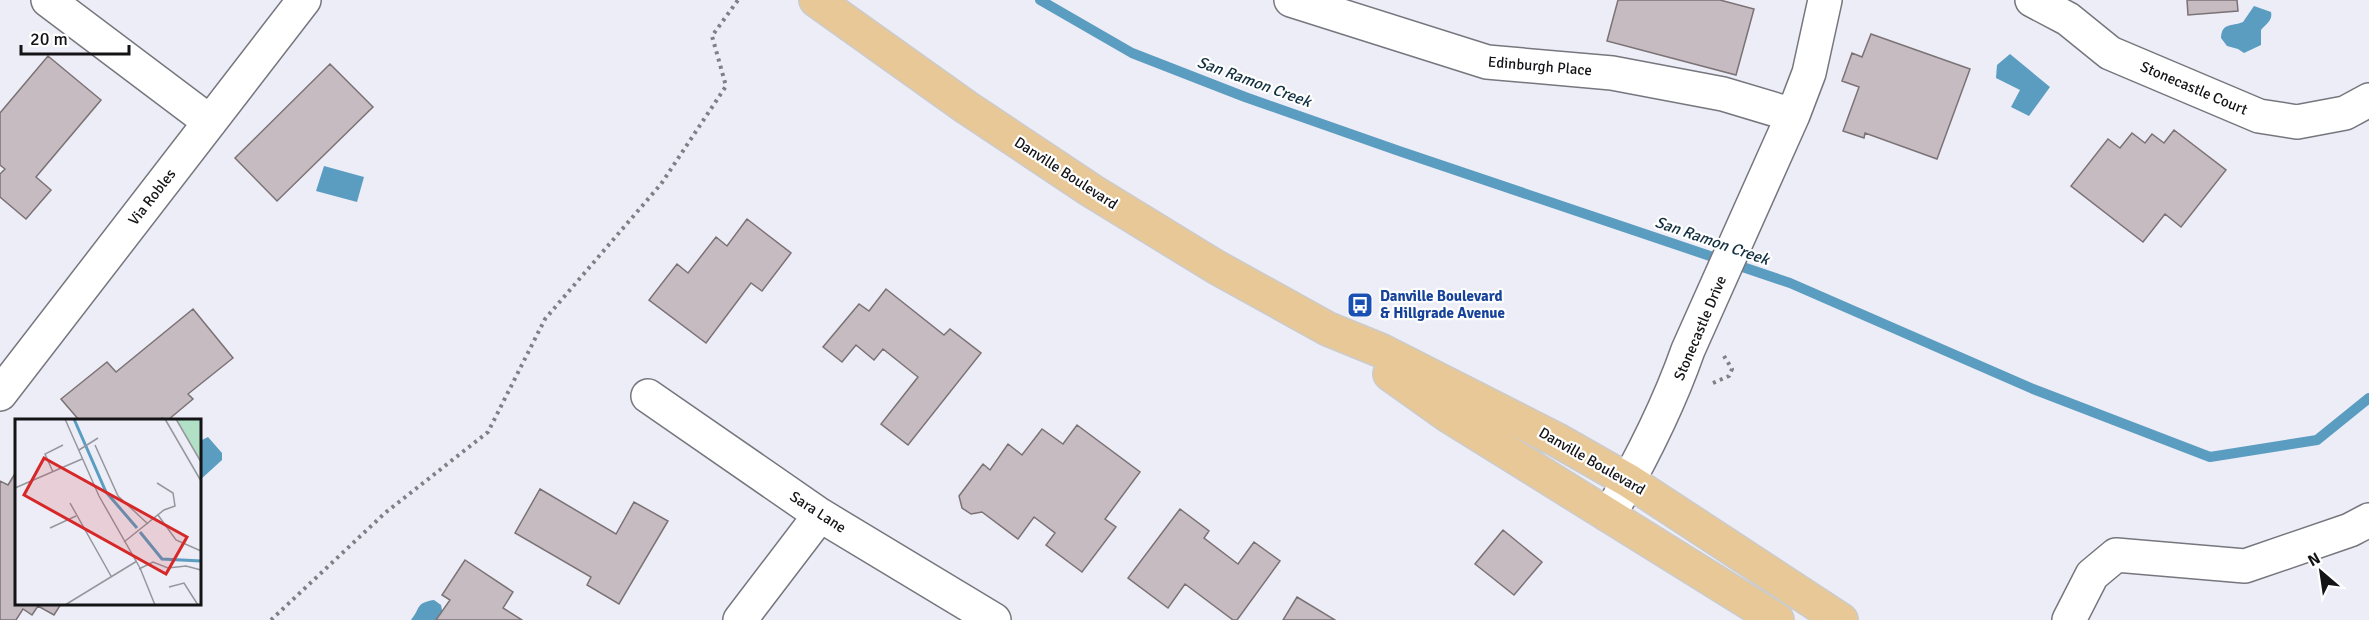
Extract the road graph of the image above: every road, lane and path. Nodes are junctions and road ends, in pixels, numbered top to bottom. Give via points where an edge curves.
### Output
1 (48, 0) edge
2 (304, 0) edge
3 (738, 0) edge
4 (816, 0) edge
5 (1291, 0) edge
6 (1825, 0) edge
7 (2032, 0) edge
8 (2369, 100) edge
9 (1793, 115) junction
10 (210, 122) junction
11 (1328, 329) junction
12 (0, 394) edge
13 (648, 396) dead end
14 (1629, 481) junction
15 (820, 515) junction
16 (1609, 515) junction
17 (2369, 520) edge
18 (271, 620) edge
19 (740, 620) edge
20 (993, 620) edge
21 (1777, 620) edge
22 (1840, 620) edge
23 (2069, 620) edge

1 - 10 street
2 - 10 street, Via Robles
3 - 18 path via 712,36 726,86 661,184 545,319 488,432 385,513
4 - 11 main road, Danville Boulevard via 1092,191 1216,267
5 - 9 street, Edinburgh Place via 1487,62 1612,73 1723,94
6 - 9 street, Stonecastle Drive via 1809,73
7 - 8 street, Stonecastle Court via 2068,19 2110,53 2259,116 2297,122 2345,113
9 - 14 street, Stonecastle Drive via 1688,350 1674,390
10 - 12 street, Via Robles
11 - 14 main road, Danville Boulevard via 1382,351
11 - 16 main road, Danville Boulevard via 1449,416
13 - 15 street, Sara Lane
14 - 16 street, Stonecastle Drive
14 - 22 main road, Danville Boulevard
15 - 19 street
15 - 20 street, Sara Lane
16 - 21 main road, Danville Boulevard
17 - 23 street via 2245,566 2116,555 2092,574

